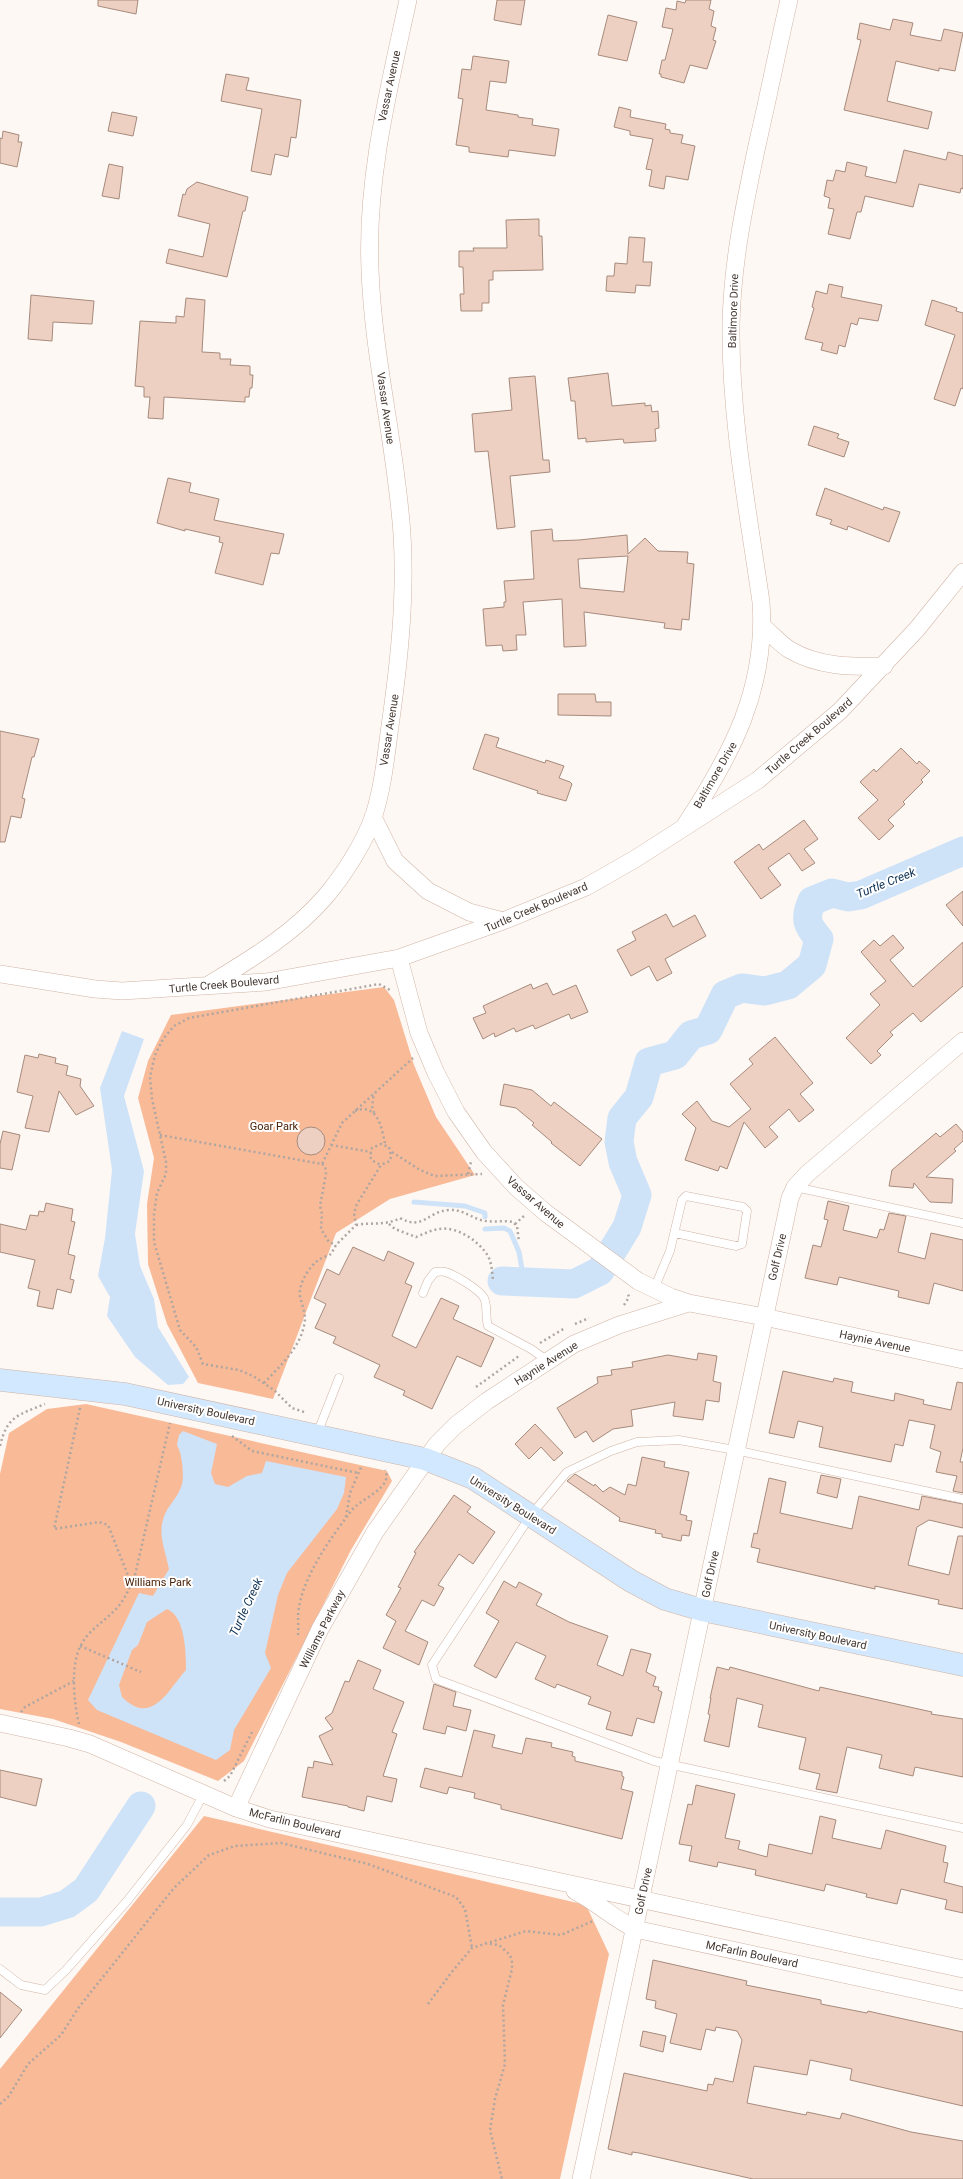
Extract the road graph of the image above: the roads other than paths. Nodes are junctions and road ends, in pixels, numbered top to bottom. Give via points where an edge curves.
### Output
1 (408, 0) edge
2 (789, 0) edge
3 (963, 572) edge
4 (762, 626) junction
5 (884, 666) junction
6 (373, 817) junction
7 (683, 829) junction
8 (503, 922) junction
9 (399, 958) junction
10 (0, 974) edge
11 (208, 985) junction
12 (963, 1041) edge
13 (795, 1187) junction
14 (963, 1223) edge
15 (674, 1232) junction
16 (654, 1289) junction
17 (424, 1293) dead end
18 (689, 1303) junction
19 (764, 1317) junction
20 (963, 1360) edge
21 (548, 1361) junction
22 (339, 1378) dead end
23 (0, 1380) edge
24 (320, 1426) junction
25 (736, 1450) junction
26 (425, 1459) junction
27 (963, 1499) edge
28 (531, 1515) junction
29 (702, 1610) junction
30 (963, 1665) edge
31 (0, 1723) edge
32 (669, 1765) junction
33 (204, 1793) junction
34 (236, 1808) junction
35 (963, 1828) edge
36 (554, 1880) junction
37 (641, 1900) junction
38 (635, 1929) junction
39 (0, 1969) edge
40 (963, 1969) edge
41 (963, 2000) edge
42 (581, 2179) edge

1 - 6 street, Vassar Avenue via 380,132 371,224 370,269 378,350 402,534 396,688
2 - 4 street, Baltimore Drive via 743,212 731,324 737,432
3 - 5 street, Turtle Creek Boulevard
4 - 5 street via 790,650 814,661 836,666
4 - 7 street, Baltimore Drive via 758,667 750,702 719,772
5 - 7 street, Turtle Creek Boulevard via 840,712 758,780
6 - 8 street via 395,861 428,892 469,912
6 - 11 street, Vassar Avenue via 352,860 325,897 286,934
7 - 8 street, Turtle Creek Boulevard via 586,887
8 - 9 street, Turtle Creek Boulevard
9 - 11 street, Turtle Creek Boulevard via 266,982
9 - 16 street, Vassar Avenue via 419,1033 436,1073 456,1112 484,1152 516,1188 638,1281
10 - 11 street, Turtle Creek Boulevard via 122,991
12 - 13 street, Golf Drive
13 - 14 lane
13 - 19 street, Golf Drive via 790,1198
15 - 15 lane via 682,1200 686,1196 743,1207 747,1211 742,1244 736,1246
15 - 16 lane via 670,1251
16 - 18 street, Vassar Avenue
17 - 21 lane via 428,1280 435,1272 445,1272 466,1283 481,1293 485,1299 488,1326
18 - 19 street, Vassar Avenue
18 - 21 street, Haynie Avenue via 619,1325 574,1344
19 - 20 street, Haynie Avenue
19 - 25 street, Golf Drive
21 - 26 street, Haynie Avenue via 456,1425
22 - 24 lane
23 - 24 street, University Boulevard via 125,1394
24 - 26 street, University Boulevard
25 - 27 lane
25 - 28 lane via 679,1440 637,1442 567,1472
25 - 29 street, Golf Drive
26 - 28 street, University Boulevard via 473,1478
26 - 34 street, Williams Parkway via 375,1532 320,1629
28 - 29 street, University Boulevard via 631,1582 665,1599
28 - 32 lane via 432,1665 436,1679
29 - 30 street, University Boulevard
29 - 32 street, Golf Drive
31 - 33 street, McFarlin Boulevard via 90,1744
32 - 35 lane
32 - 37 street, Golf Drive
33 - 34 street, McFarlin Boulevard
33 - 39 lane via 188,1825 127,1901 66,1970 44,1990 21,1985
34 - 36 street, McFarlin Boulevard via 270,1819
36 - 37 street, McFarlin Boulevard
36 - 38 street, McFarlin Boulevard via 596,1902 614,1917
37 - 38 street, Golf Drive
37 - 40 street, McFarlin Boulevard
38 - 41 street, McFarlin Boulevard
38 - 42 street, Golf Drive

